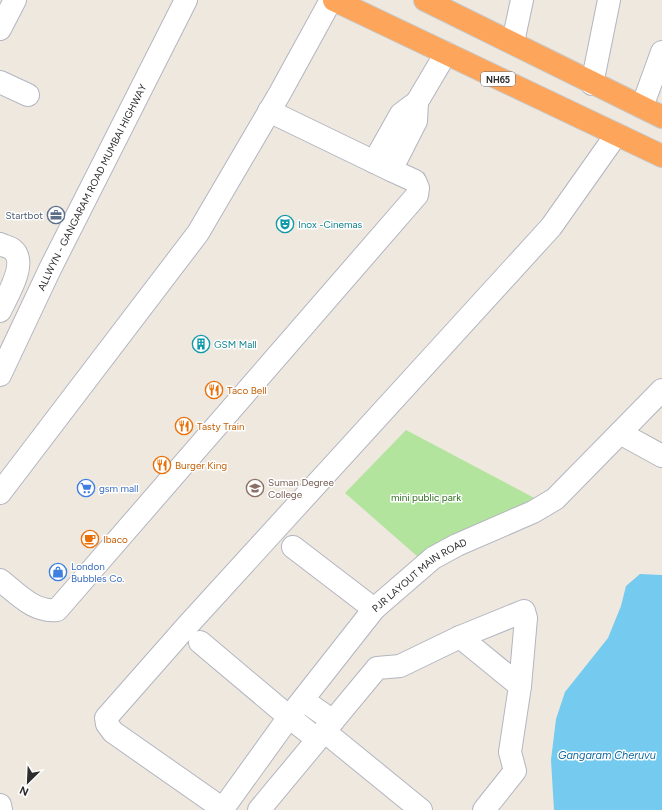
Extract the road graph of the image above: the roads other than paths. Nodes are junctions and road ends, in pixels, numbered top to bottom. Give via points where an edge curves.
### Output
1 (15, 0) edge
2 (186, 0) edge
3 (332, 0) edge
4 (425, 0) edge
5 (522, 0) edge
6 (609, 0) edge
7 (0, 29) edge
8 (513, 42) junction
9 (446, 53) junction
10 (662, 53) edge
11 (0, 82) edge
12 (592, 84) junction
13 (28, 95) dead end
14 (642, 107) junction
15 (269, 111) junction
16 (662, 117) edge
17 (616, 135) junction
18 (662, 156) edge
19 (382, 166) junction
20 (0, 244) edge
21 (0, 310) edge
22 (0, 375) edge
23 (662, 390) edge
24 (620, 433) junction
25 (662, 456) edge
26 (0, 493) edge
27 (293, 547) dead end
28 (0, 580) edge
29 (374, 609) junction
30 (460, 637) junction
31 (200, 642) dead end
32 (520, 686) junction
33 (303, 700) junction
34 (289, 717) junction
35 (325, 730) junction
36 (0, 805) edge
37 (223, 809) edge
38 (1, 810) edge
39 (259, 810) edge
40 (421, 810) edge
41 (484, 810) edge

1 - 7 street
2 - 22 street, ALLWYN - GANGARAM ROAD MUMBAI HIGHWAY via 50,269
3 - 9 highway, NH65
3 - 15 street
4 - 8 highway
5 - 8 street
6 - 12 street
8 - 12 highway
9 - 17 highway, NH65
9 - 19 street via 417,102 416,121
10 - 14 street
11 - 13 street
12 - 14 highway
14 - 16 highway
15 - 19 street
15 - 26 street via 198,233
17 - 18 highway, NH65
17 - 37 street via 546,232 106,718 110,728 120,737
19 - 28 street via 415,182 418,188 417,195 57,610 36,608
20 - 21 street via 12,249 18,258 19,268
23 - 24 street, PJR LAYOUT MAIN ROAD
24 - 25 street
24 - 29 street, PJR LAYOUT MAIN ROAD via 555,499 533,512 457,545 434,558
27 - 29 street
29 - 33 street, PJR LAYOUT MAIN ROAD
30 - 32 street
30 - 32 street via 524,611 526,618
30 - 35 street via 400,666 377,668
31 - 34 street
32 - 41 street via 510,752 516,771
33 - 34 street, PJR LAYOUT MAIN ROAD
33 - 35 street
34 - 35 street
34 - 37 street, PJR LAYOUT MAIN ROAD
35 - 39 street
35 - 40 street
36 - 38 street

